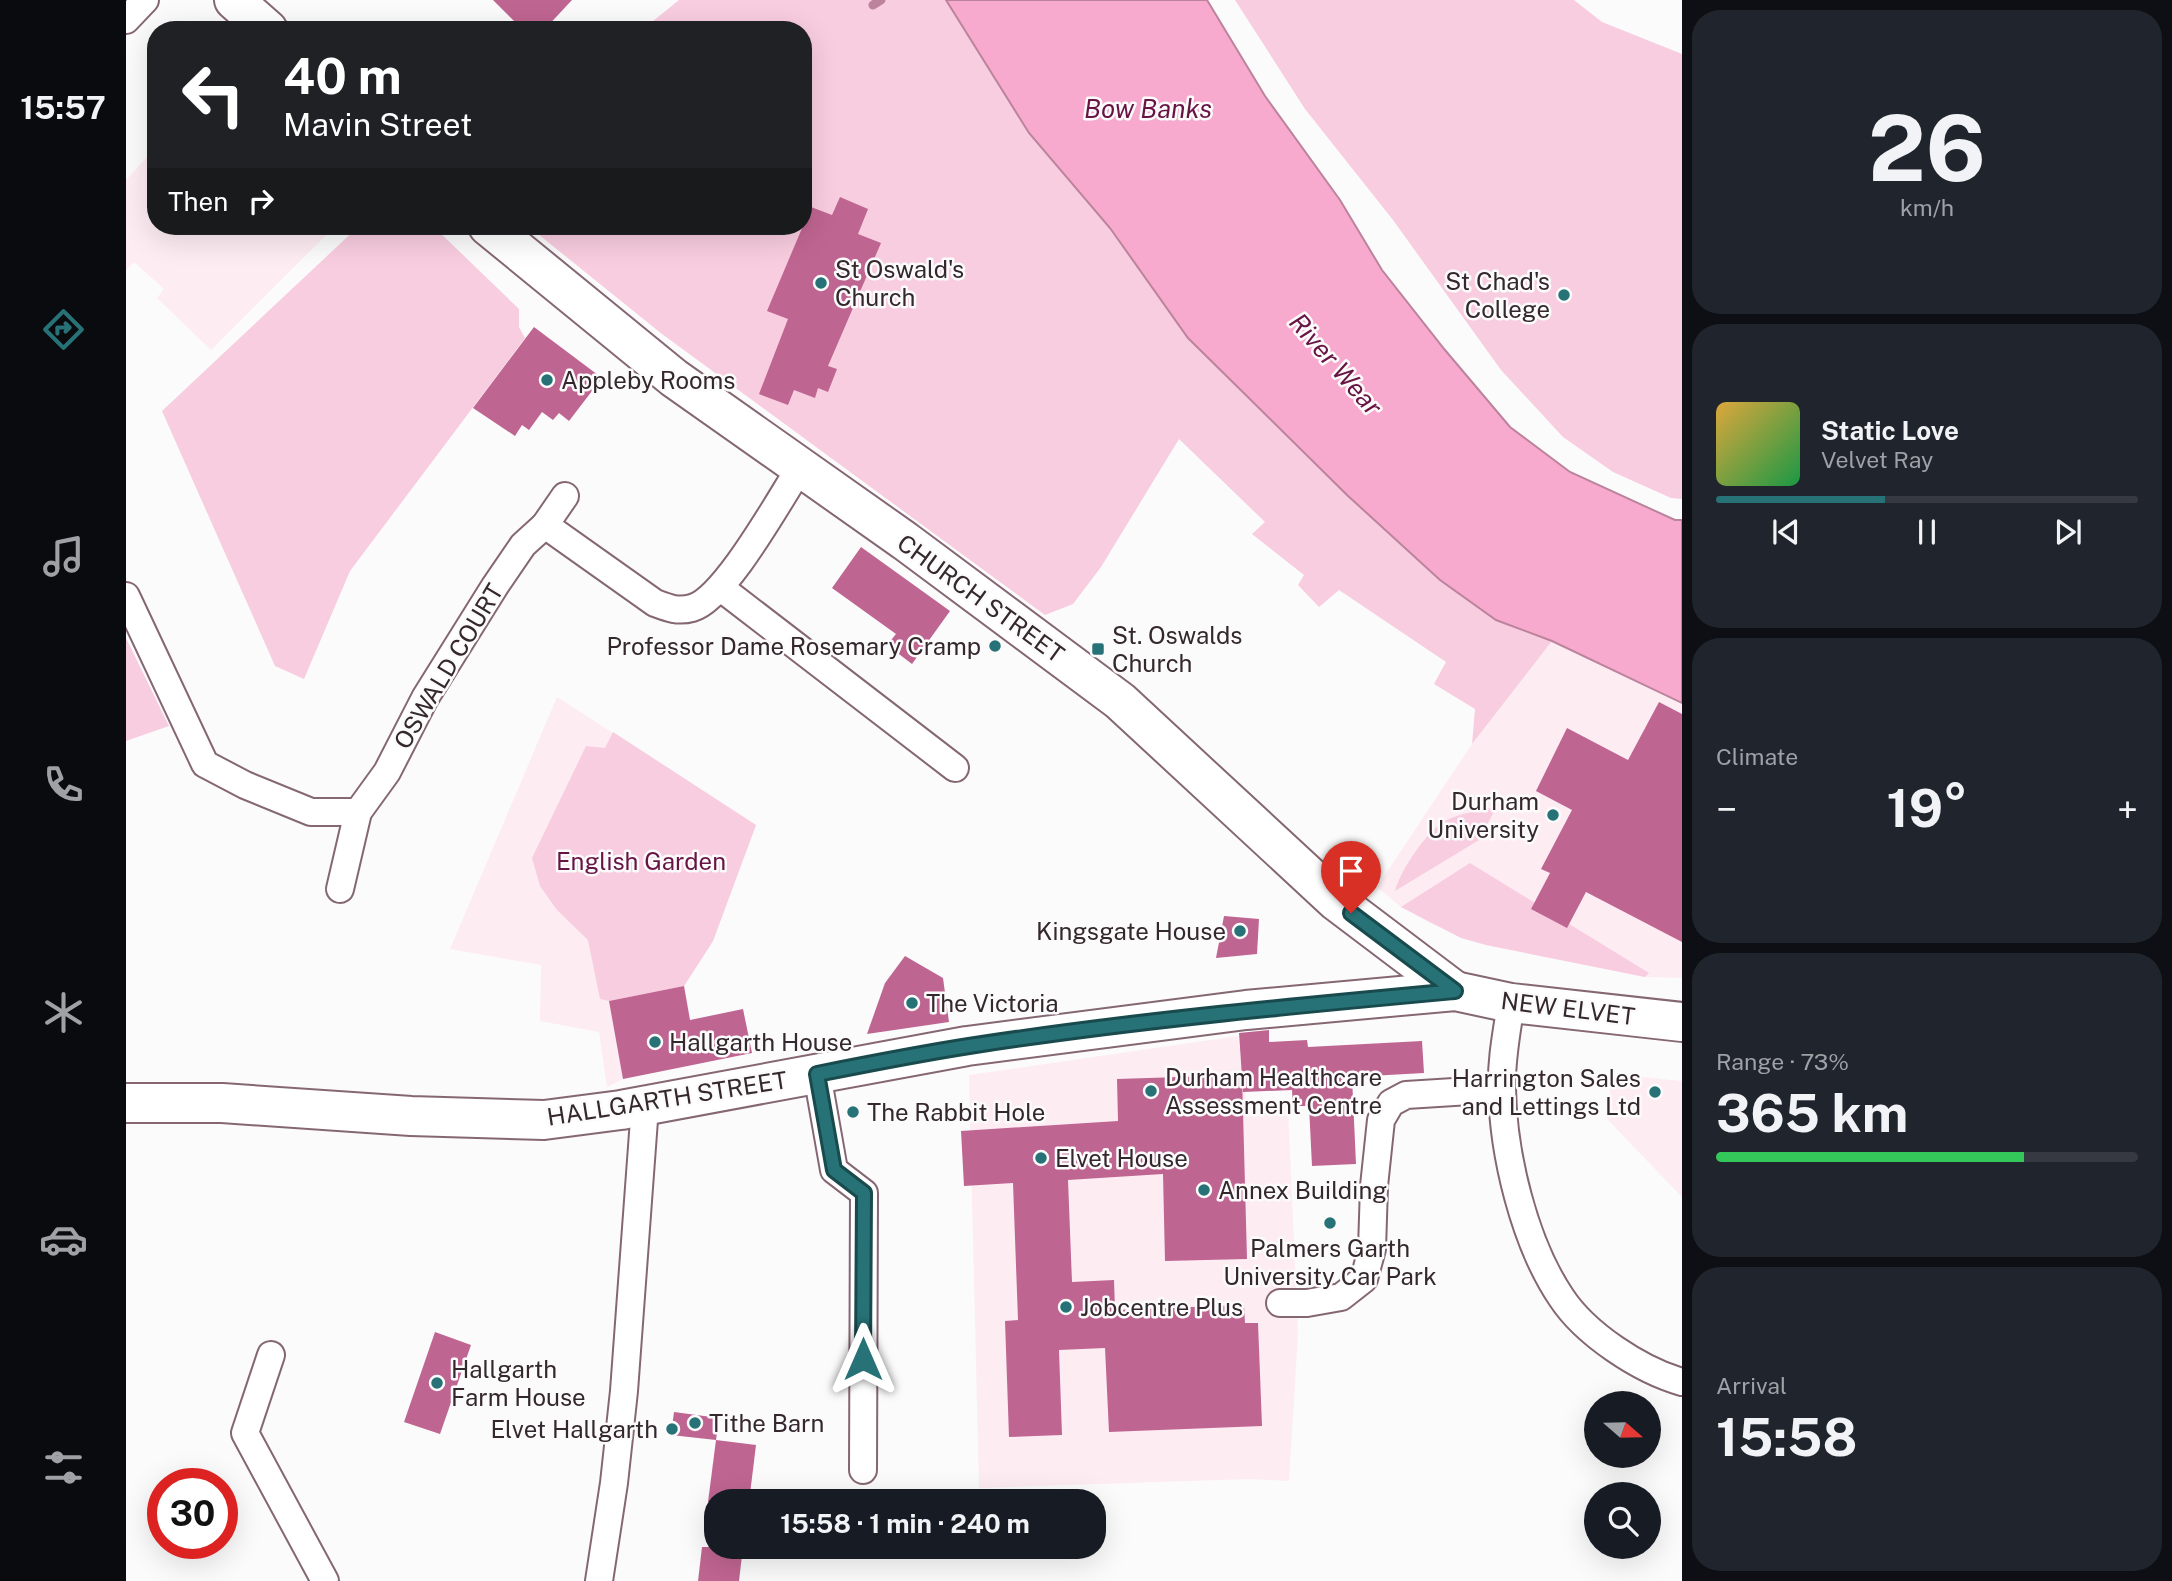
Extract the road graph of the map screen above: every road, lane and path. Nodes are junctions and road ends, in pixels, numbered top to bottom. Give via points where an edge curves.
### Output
1 (145, 0) edge
2 (126, 20) edge
3 (499, 235) edge
4 (800, 468) junction
5 (565, 496) dead end
6 (545, 525) junction
7 (721, 588) junction
8 (126, 596) edge
9 (955, 768) dead end
10 (358, 812) junction
11 (340, 889) dead end
12 (1455, 991) junction
13 (1511, 1003) junction
14 (1682, 1022) edge
15 (817, 1074) junction
16 (1502, 1089) junction
17 (126, 1103) edge
18 (645, 1106) junction
19 (1280, 1303) dead end
20 (271, 1355) dead end
21 (1682, 1382) edge
22 (245, 1433) junction
23 (233, 1459) dead end
24 (863, 1470) dead end
25 (325, 1581) edge
26 (599, 1581) edge

1 - 2 street
3 - 4 street, CHURCH STREET via 674,378
4 - 7 street
4 - 12 street, CHURCH STREET via 1120,701 1336,901
5 - 6 street, OSWALD COURT
6 - 7 street via 655,603 674,610 693,608
6 - 10 street, OSWALD COURT via 523,545 495,586 425,698 387,772
7 - 9 street
8 - 10 street via 205,764 311,812
10 - 11 street, OSWALD COURT
12 - 13 street, NEW ELVET
12 - 15 street, HALLGARTH STREET via 1088,1029
13 - 14 street, NEW ELVET
13 - 16 street
15 - 18 street, HALLGARTH STREET
15 - 24 street via 834,1170 864,1193
16 - 19 street via 1406,1095 1391,1102 1381,1119 1372,1249 1364,1279 1342,1297
16 - 21 street via 1512,1171 1534,1243 1561,1298 1596,1335 1622,1354
17 - 18 street, HALLGARTH STREET via 222,1103 544,1120
18 - 26 street via 624,1391
20 - 22 street
22 - 23 street
22 - 25 street

